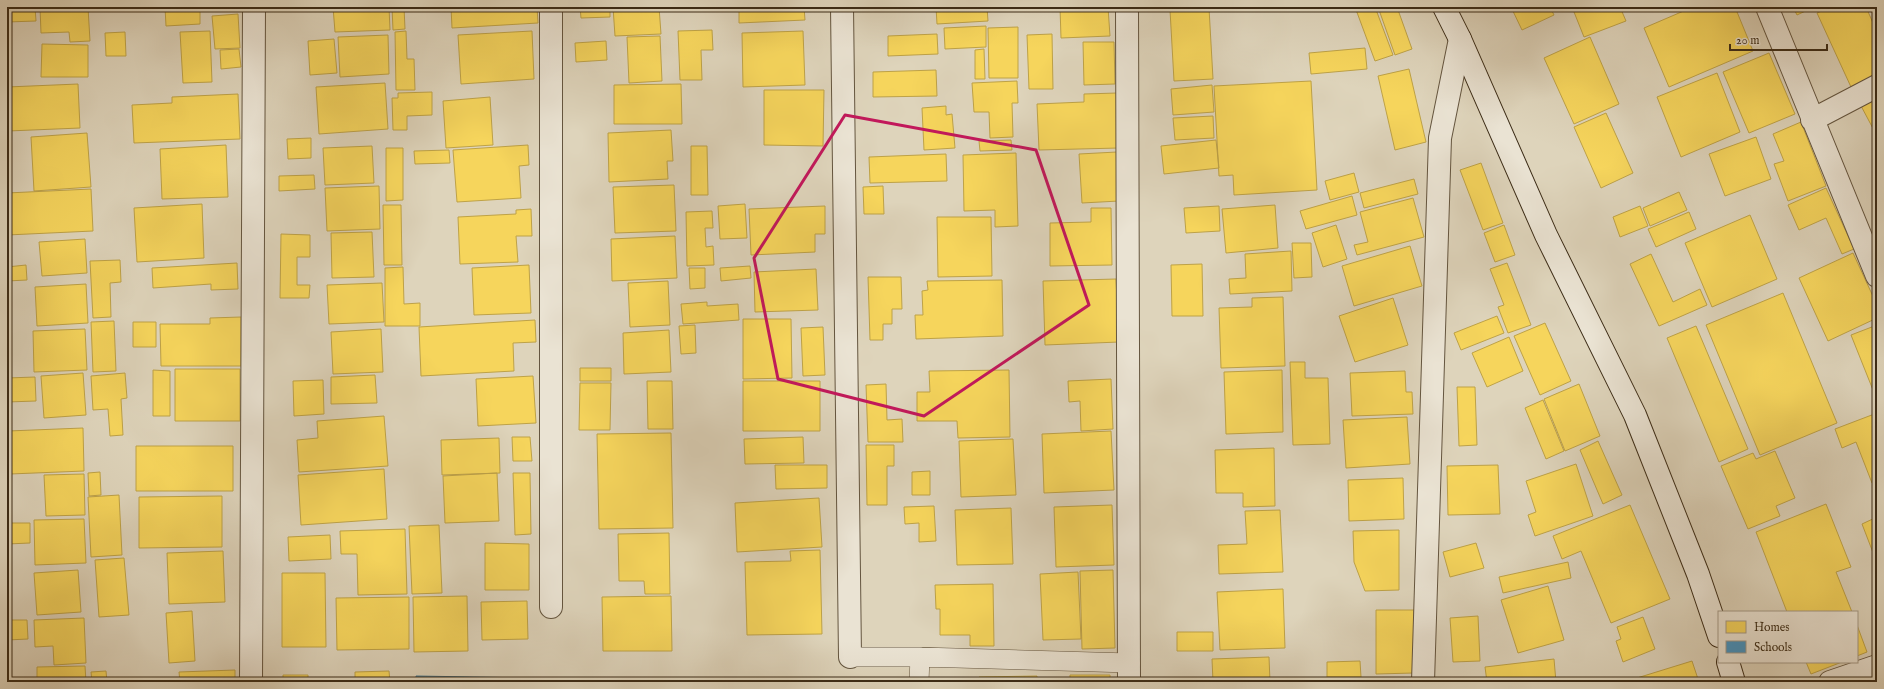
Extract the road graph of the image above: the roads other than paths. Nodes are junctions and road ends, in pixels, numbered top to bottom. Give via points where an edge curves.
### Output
1 (254, 7) edge
2 (551, 7) edge
3 (842, 7) edge
4 (1127, 7) edge
5 (1444, 7) edge
6 (1767, 7) edge
7 (1460, 39) junction
8 (1877, 86) edge
9 (1812, 120) junction
10 (1877, 276) edge
11 (551, 607) dead end
12 (1718, 633) edge
13 (850, 657) joint
14 (920, 657) junction
15 (1728, 663) edge
16 (1877, 666) edge
17 (1129, 673) edge
18 (251, 682) edge
19 (919, 682) edge
20 (1423, 682) edge
21 (1734, 682) edge
22 (1830, 682) edge

1 - 18 street
2 - 11 street
3 - 13 street
4 - 17 street
5 - 7 street
6 - 9 street
7 - 12 street via 1546,234 1634,415 1698,574
7 - 20 street via 1440,138
8 - 9 street
9 - 10 street
13 - 14 lane
14 - 17 lane
14 - 19 lane
15 - 21 street
16 - 22 street

